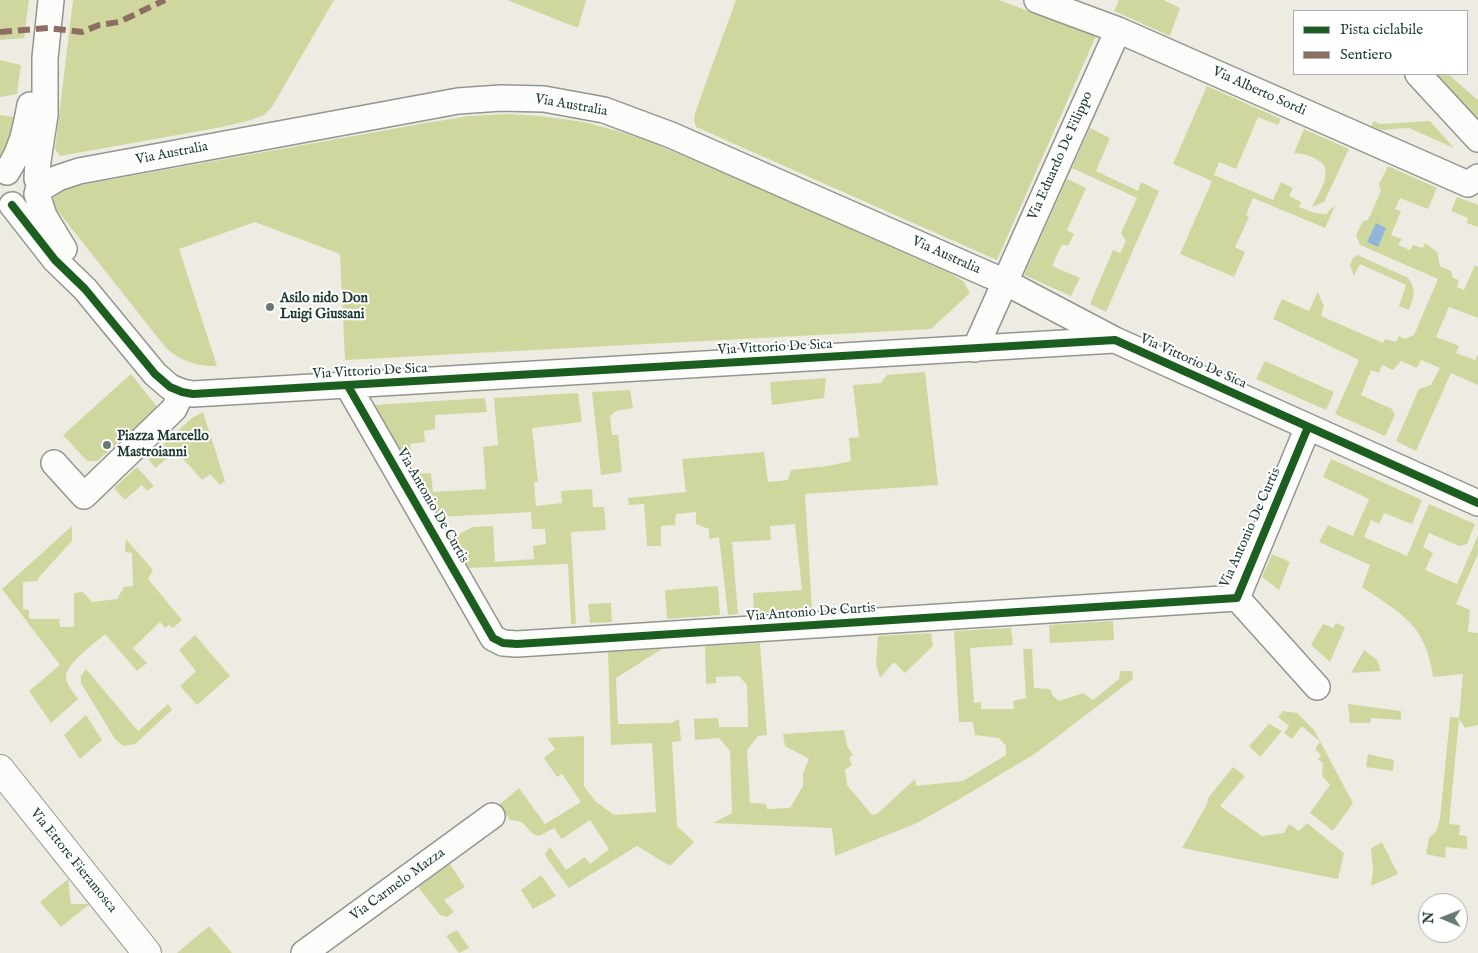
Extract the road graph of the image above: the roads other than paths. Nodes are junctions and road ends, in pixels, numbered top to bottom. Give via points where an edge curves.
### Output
1 (51, 0) edge
2 (1037, 0) edge
3 (1118, 30) junction
4 (1419, 75) edge
5 (1478, 139) edge
6 (1478, 177) edge
7 (16, 185) edge
8 (1005, 282) junction
9 (1116, 340) junction
10 (975, 349) junction
11 (348, 386) junction
12 (182, 392) junction
13 (1308, 427) junction
14 (54, 463) dead end
15 (1478, 503) edge
16 (1236, 598) junction
17 (1317, 687) dead end
18 (0, 769) edge
19 (492, 816) dead end
20 (147, 953) edge
21 (304, 953) edge

1 - 7 street via 45,58 30,102 24,139 16,157
2 - 3 street, Via Alberto Sordi
3 - 6 street, Via Alberto Sordi via 1468,184
3 - 8 street, Via Eduardo De Filippo
4 - 5 street
7 - 8 street, Via Australia via 458,101 544,99 604,110 671,135
7 - 12 street, Via Vittorio De Sica via 44,216 85,289 155,374
8 - 9 street, Via Australia
8 - 10 street, Via Eduardo De Filippo
9 - 10 street, Via Vittorio De Sica
9 - 13 street, Via Vittorio De Sica
10 - 11 street, Via Vittorio De Sica
11 - 12 street, Via Vittorio De Sica
11 - 16 street, Via Antonio De Curtis via 493,638 502,643
12 - 14 street via 174,409 84,496
13 - 15 street, Via Vittorio De Sica
13 - 16 street, Via Antonio De Curtis
16 - 17 street
18 - 20 main road, Via Ettore Fieramosca
19 - 21 street, Via Carmelo Mazza

